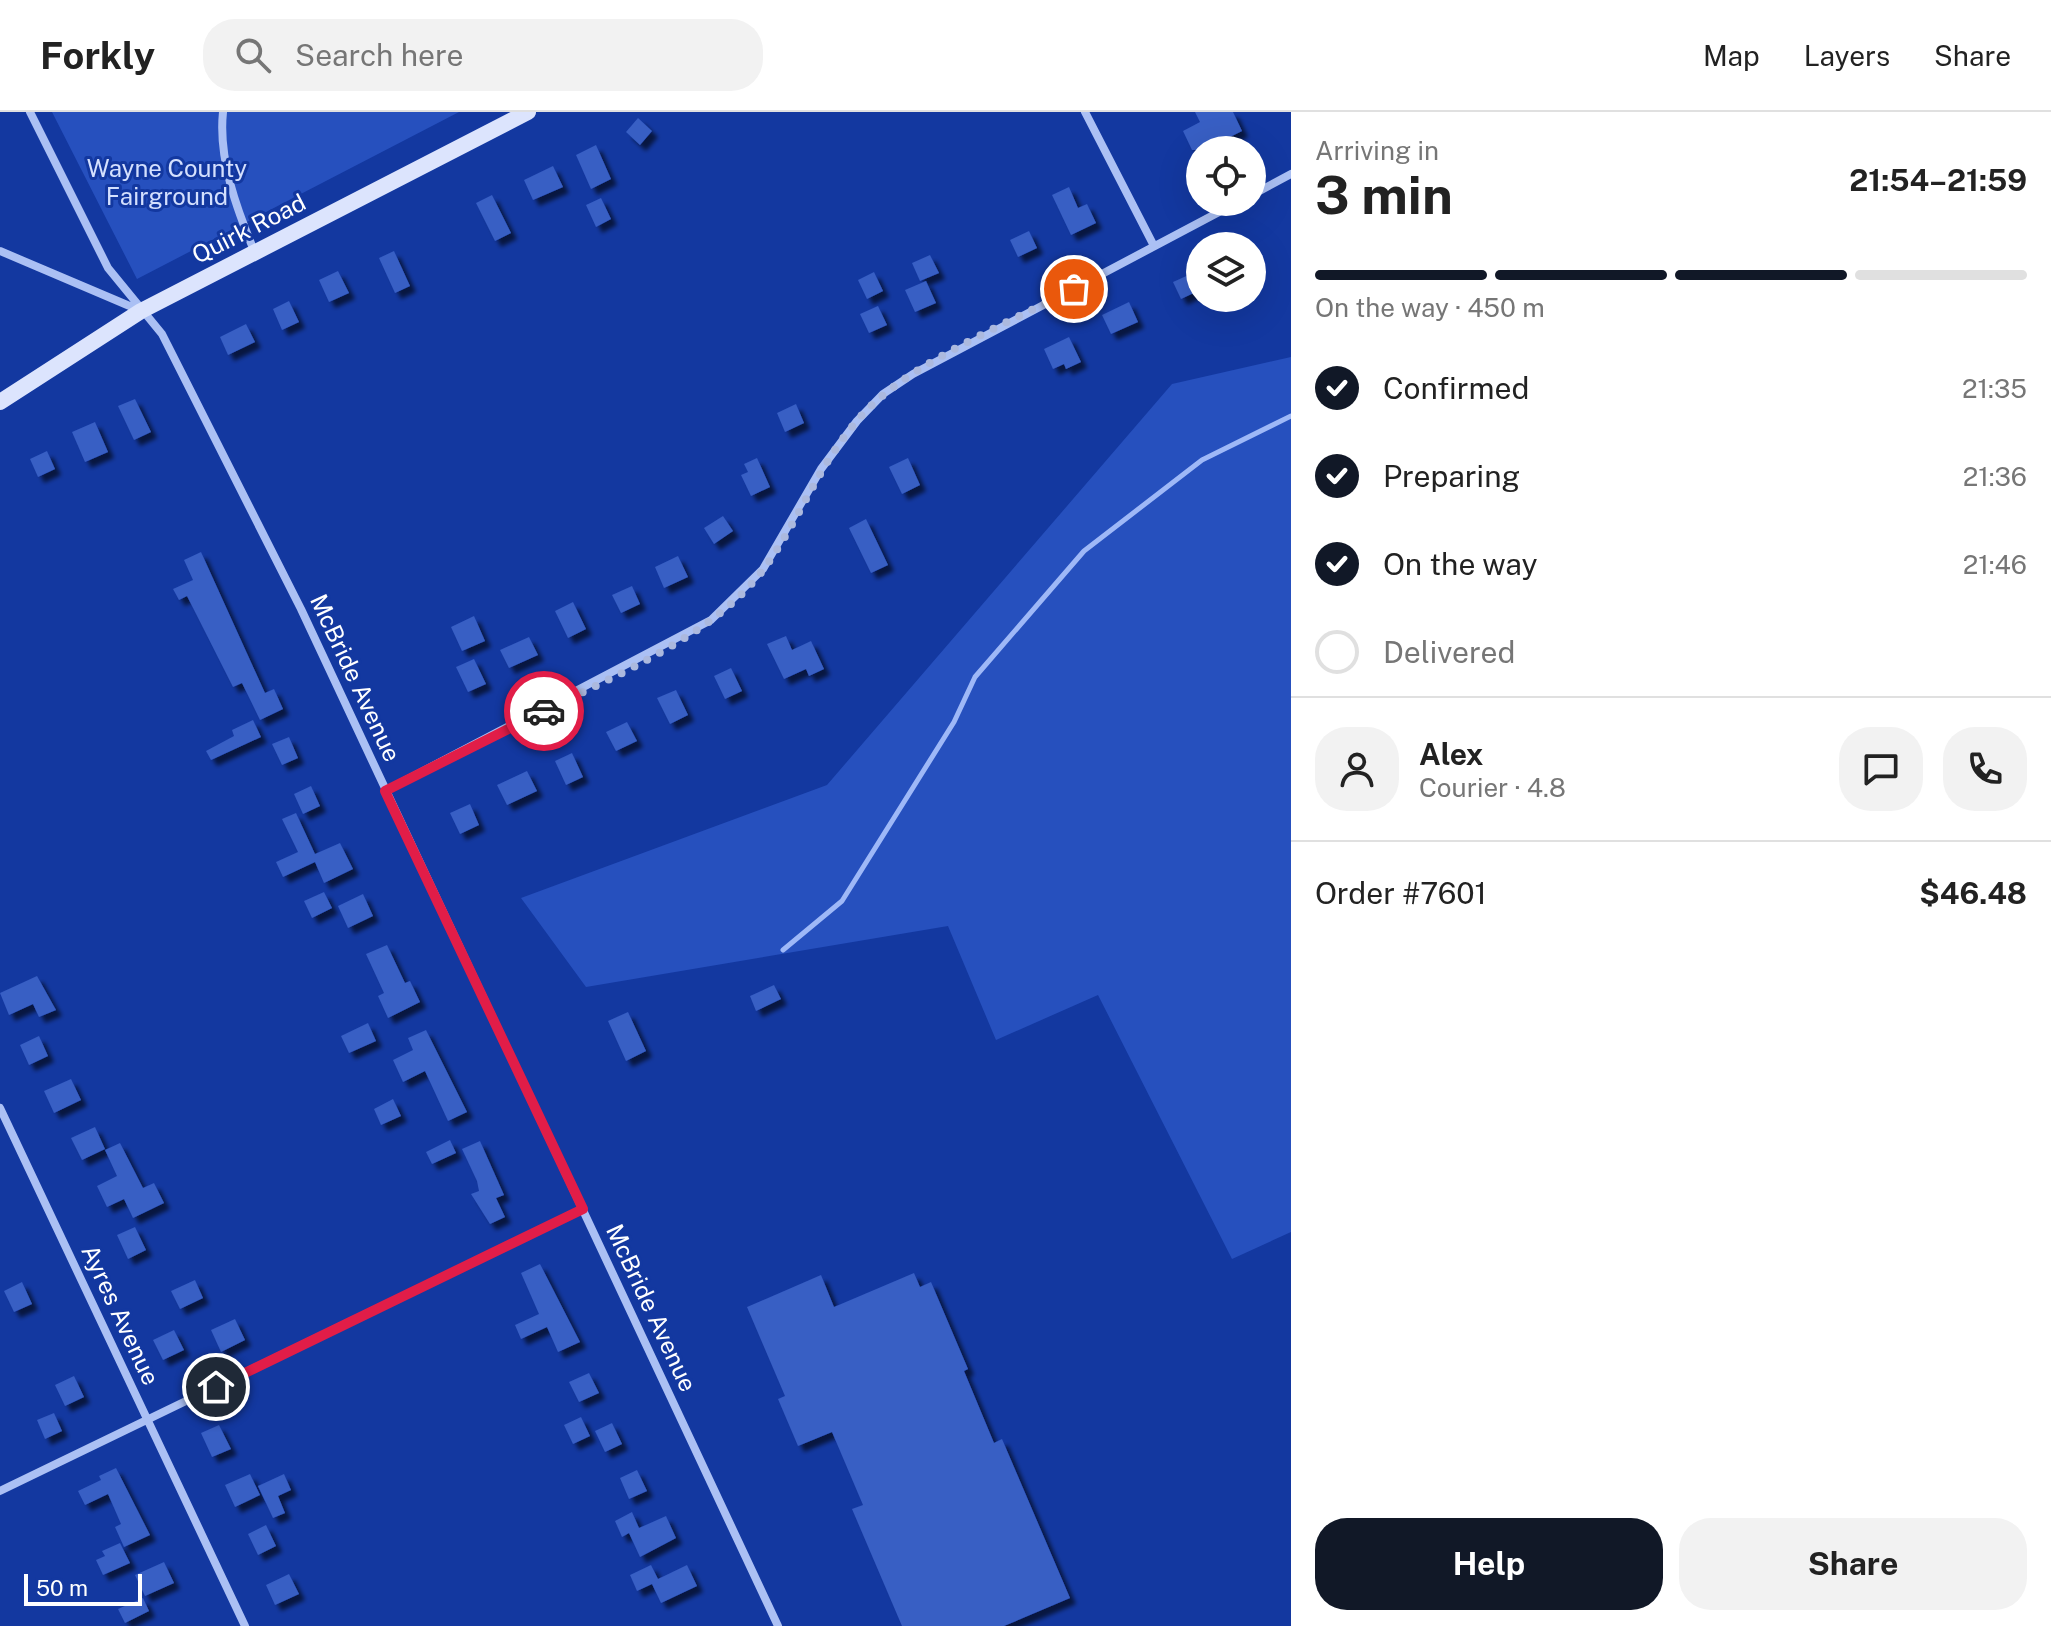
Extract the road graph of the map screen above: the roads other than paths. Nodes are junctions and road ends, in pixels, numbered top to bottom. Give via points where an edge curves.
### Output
1 (30, 112) edge
2 (223, 112) edge
3 (528, 112) edge
4 (1085, 112) edge
5 (1291, 174) edge
6 (1266, 187) edge
7 (1211, 216) edge
8 (1154, 246) junction
9 (0, 251) edge
10 (256, 253) junction
11 (141, 311) junction
12 (0, 402) edge
13 (385, 791) junction
14 (0, 1108) edge
15 (583, 1209) junction
16 (147, 1420) junction
17 (0, 1491) edge
18 (245, 1626) edge
19 (778, 1626) edge

1 - 11 street, McBride Avenue via 108,268
2 - 10 street via 224,157
3 - 10 street, Quirk Road
4 - 8 street
5 - 6 street
7 - 8 street
8 - 13 street via 883,394 834,450 763,569 711,620
9 - 11 street
10 - 11 street, Quirk Road
11 - 12 street, Quirk Road
11 - 13 street, McBride Avenue via 162,334 226,459
13 - 15 street, McBride Avenue
14 - 16 street, Ayres Avenue
15 - 16 street
15 - 19 street, McBride Avenue
16 - 17 street
16 - 18 street, Ayres Avenue

